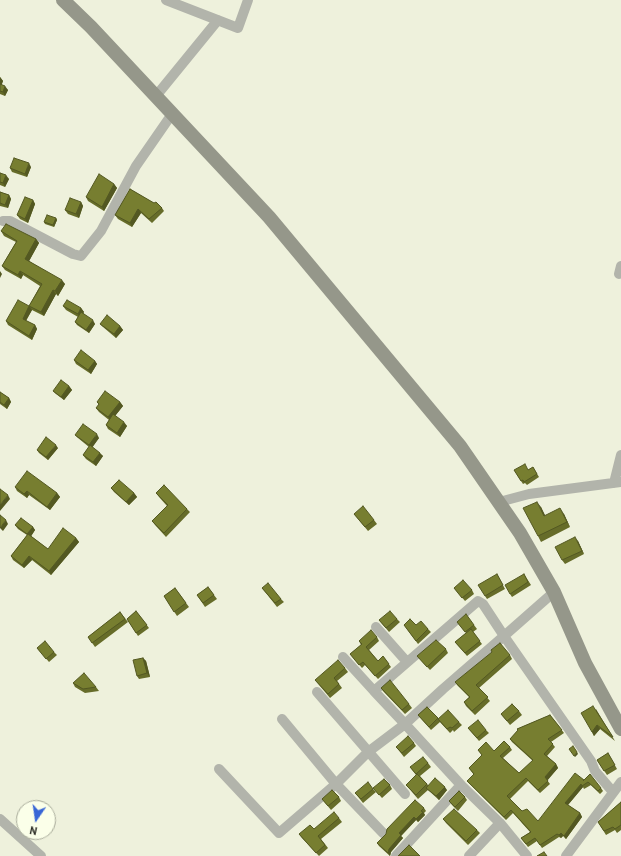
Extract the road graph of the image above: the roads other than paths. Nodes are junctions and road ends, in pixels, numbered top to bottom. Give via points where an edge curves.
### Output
1 (63, 0) edge
2 (166, 0) edge
3 (248, 0) edge
4 (190, 4) edge
5 (218, 20) junction
6 (156, 96) junction
7 (172, 114) junction
8 (3, 221) dead end
9 (621, 455) edge
10 (617, 483) edge
11 (499, 502) junction
12 (554, 592) junction
13 (376, 627) dead end
14 (504, 636) junction
15 (343, 657) dead end
16 (407, 662) junction
17 (374, 691) junction
18 (317, 692) dead end
19 (282, 719) dead end
20 (405, 724) junction
21 (621, 729) edge
22 (368, 752) junction
23 (219, 769) dead end
24 (621, 782) edge
25 (336, 784) junction
26 (461, 785) junction
27 (613, 792) junction
28 (405, 794) dead end
29 (0, 819) edge
30 (500, 823) junction
31 (383, 833) dead end
32 (41, 856) edge
33 (396, 856) edge
34 (469, 856) edge
35 (527, 856) edge
36 (566, 856) edge

1 - 6 street
2 - 4 street
3 - 5 street via 238,28
4 - 5 street
5 - 6 street
6 - 7 street
7 - 8 street via 136,166 101,231 81,256 72,254 10,221
7 - 11 street via 269,217 460,446
9 - 10 street
10 - 11 street via 529,494
11 - 12 street
12 - 14 street
12 - 21 street via 585,663
13 - 16 street
14 - 16 street via 483,604 478,602
14 - 20 street
14 - 27 street via 595,771
15 - 17 street
16 - 17 street
17 - 20 street
18 - 22 street
19 - 25 street
20 - 22 street
20 - 26 street
22 - 25 street
22 - 28 street
23 - 25 street via 279,833
24 - 27 street
25 - 31 street
26 - 30 street
26 - 33 street
27 - 36 street
29 - 32 street
30 - 34 street
30 - 35 street

